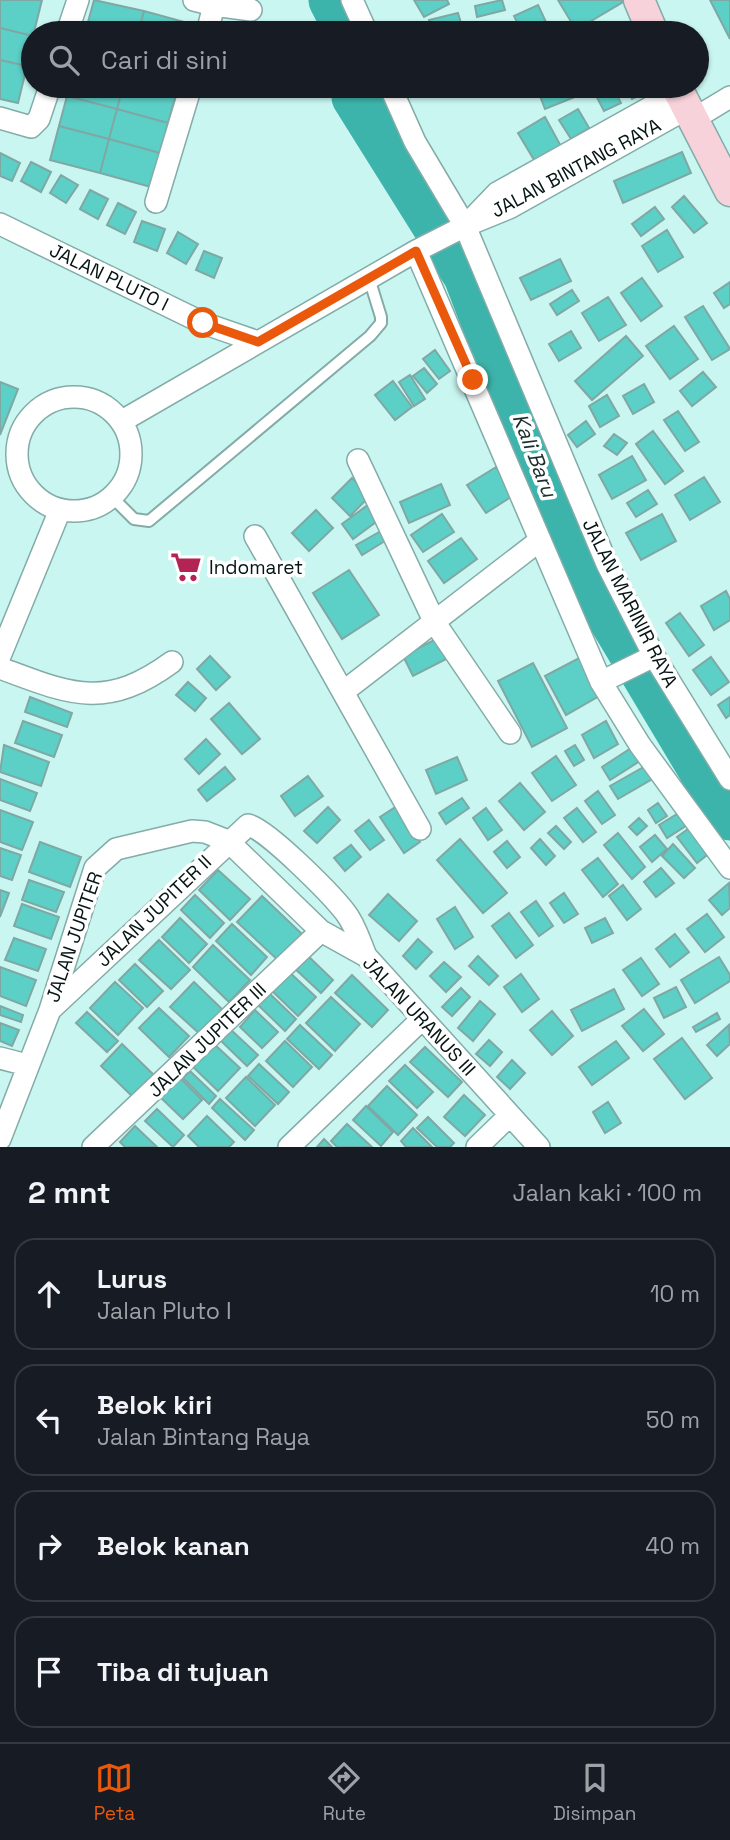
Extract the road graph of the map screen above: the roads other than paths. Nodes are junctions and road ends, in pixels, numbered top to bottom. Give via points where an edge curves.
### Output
1 (78, 0) edge
2 (352, 0) edge
3 (639, 0) edge
4 (204, 3) edge
5 (251, 10) dead end
6 (71, 21) edge
7 (206, 21) edge
8 (362, 21) edge
9 (648, 21) edge
10 (730, 97) edge
11 (46, 98) edge
12 (187, 98) edge
13 (395, 98) edge
14 (683, 102) edge
15 (0, 118) edge
16 (730, 191) edge
17 (156, 202) dead end
18 (0, 224) edge
19 (463, 227) junction
20 (420, 249) junction
21 (369, 278) junction
22 (258, 342) junction
23 (122, 421) junction
24 (358, 460) dead end
25 (112, 497) junction
26 (60, 510) junction
27 (255, 536) dead end
28 (539, 541) junction
29 (435, 623) junction
30 (0, 656) edge
31 (651, 658) junction
32 (172, 662) dead end
33 (0, 668) edge
34 (609, 678) junction
35 (343, 692) junction
36 (510, 733) dead end
37 (730, 779) edge
38 (420, 829) dead end
39 (228, 841) junction
40 (730, 868) edge
41 (321, 931) junction
42 (366, 956) junction
43 (50, 1010) junction
44 (422, 1019) junction
45 (0, 1058) edge
46 (27, 1065) junction
47 (8, 1093) edge
48 (510, 1115) junction
49 (0, 1139) edge
50 (93, 1147) edge
51 (289, 1147) edge
52 (477, 1147) edge
53 (539, 1147) edge

1 - 6 street
2 - 8 street
3 - 9 street
4 - 5 street
4 - 7 street
10 - 14 street, JALAN BINTANG RAYA
11 - 15 street via 31,127
12 - 17 street
13 - 19 street, JALAN MARINIR RAYA
14 - 16 street
14 - 19 street, JALAN BINTANG RAYA via 497,193
18 - 22 street, JALAN PLUTO I via 203,323
19 - 20 street, JALAN BINTANG RAYA
19 - 31 street, JALAN MARINIR RAYA via 582,509
20 - 21 street, JALAN BINTANG RAYA
20 - 28 street
21 - 22 street, JALAN BINTANG RAYA
21 - 25 lane via 381,308 381,323 370,336 149,522 134,519
22 - 23 street, JALAN BINTANG RAYA
23 - 25 street via 132,447 128,474
23 - 26 street via 98,402 69,396 50,401 33,413 19,440 18,470 34,495
24 - 29 street
25 - 26 street via 88,510
26 - 30 street
27 - 35 street
28 - 29 street
28 - 34 street
29 - 35 street
29 - 36 street
31 - 34 street
31 - 37 street, JALAN MARINIR RAYA
32 - 33 street via 126,689 90,695 61,691
34 - 40 street via 640,745
35 - 38 street
39 - 41 street, JALAN URANUS III
39 - 42 street, JALAN JUPITER II via 248,825 272,839 346,913
39 - 43 street, JALAN JUPITER II
39 - 43 street, JALAN JUPITER via 205,831 191,831 116,849 102,860 94,868
41 - 42 street, JALAN URANUS III
41 - 50 street, JALAN JUPITER III
42 - 44 street, JALAN URANUS III
43 - 46 street, JALAN JUPITER
44 - 48 street, JALAN URANUS III
44 - 51 street
45 - 46 street
46 - 47 street, JALAN JUPITER
47 - 49 street, JALAN JUPITER
48 - 52 street
48 - 53 street, JALAN URANUS III

